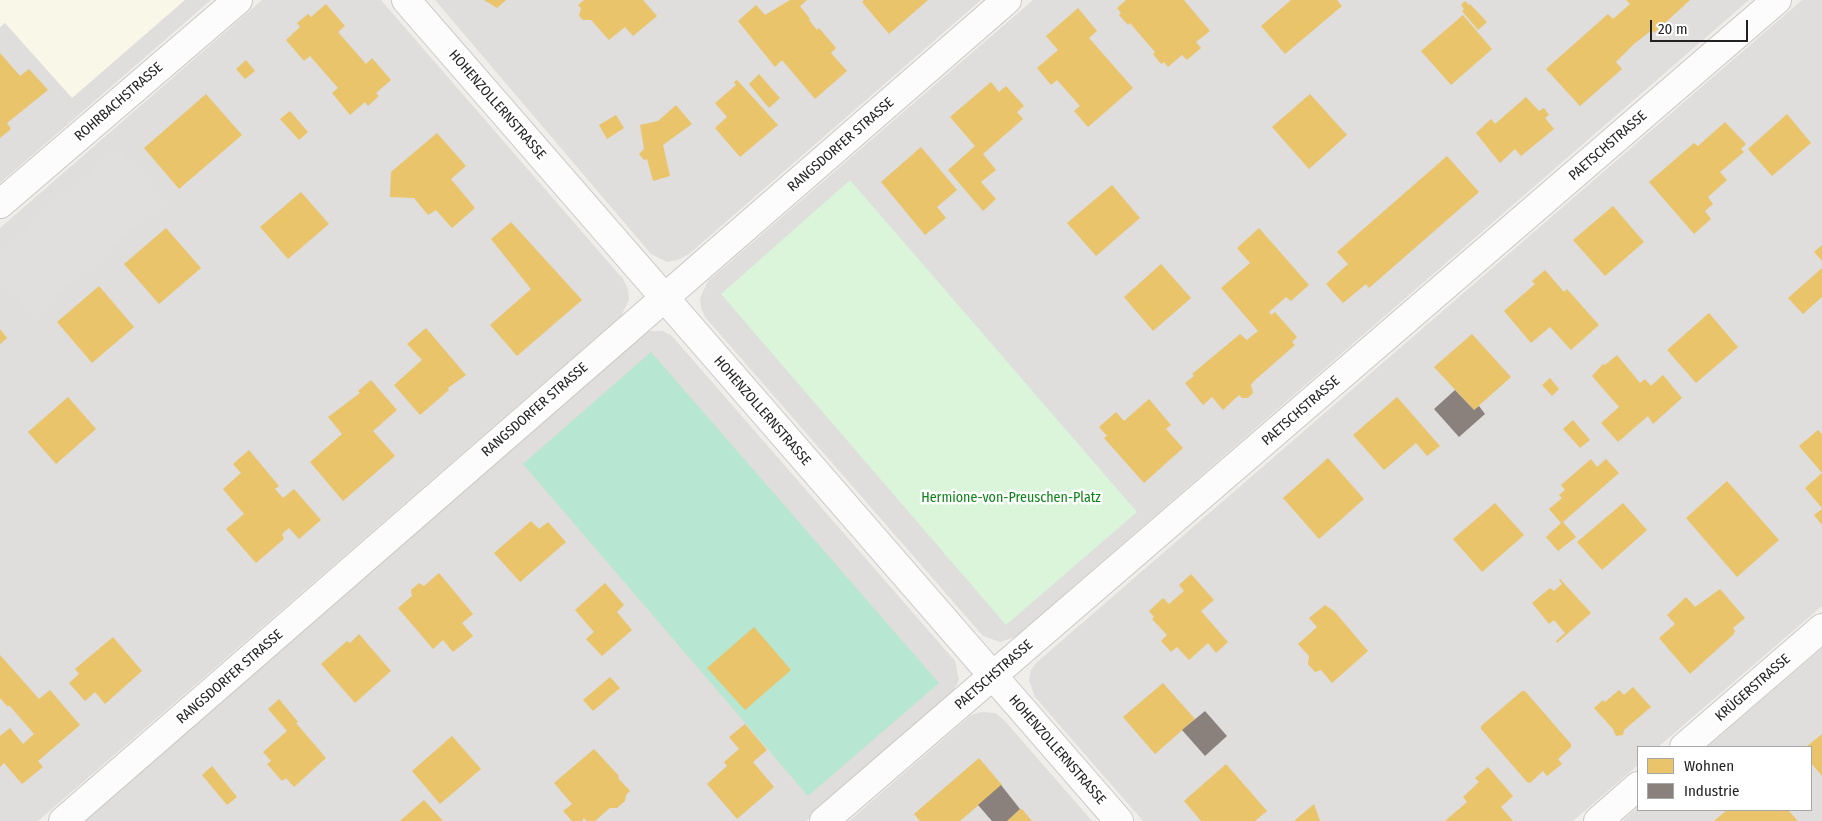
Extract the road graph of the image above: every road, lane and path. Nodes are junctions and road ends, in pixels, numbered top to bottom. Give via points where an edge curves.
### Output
1 (238, 0) edge
2 (406, 0) edge
3 (1007, 0) edge
4 (1777, 0) edge
5 (0, 204) edge
6 (664, 297) junction
7 (1822, 628) edge
8 (992, 676) junction
9 (1685, 746) edge
10 (1637, 787) edge
11 (63, 821) edge
12 (824, 821) edge
13 (1118, 821) edge
14 (1598, 821) edge

1 - 5 street, ROHRBACHSTRASSE
2 - 6 street, HOHENZOLLERNSTRASSE
3 - 6 street, RANGSDORFER STRASSE
4 - 8 street, PAETSCHSTRASSE
6 - 8 street, HOHENZOLLERNSTRASSE
6 - 11 street, RANGSDORFER STRASSE
7 - 9 street, KRÜGERSTRASSE
8 - 12 street, PAETSCHSTRASSE
8 - 13 street, HOHENZOLLERNSTRASSE
10 - 14 street

